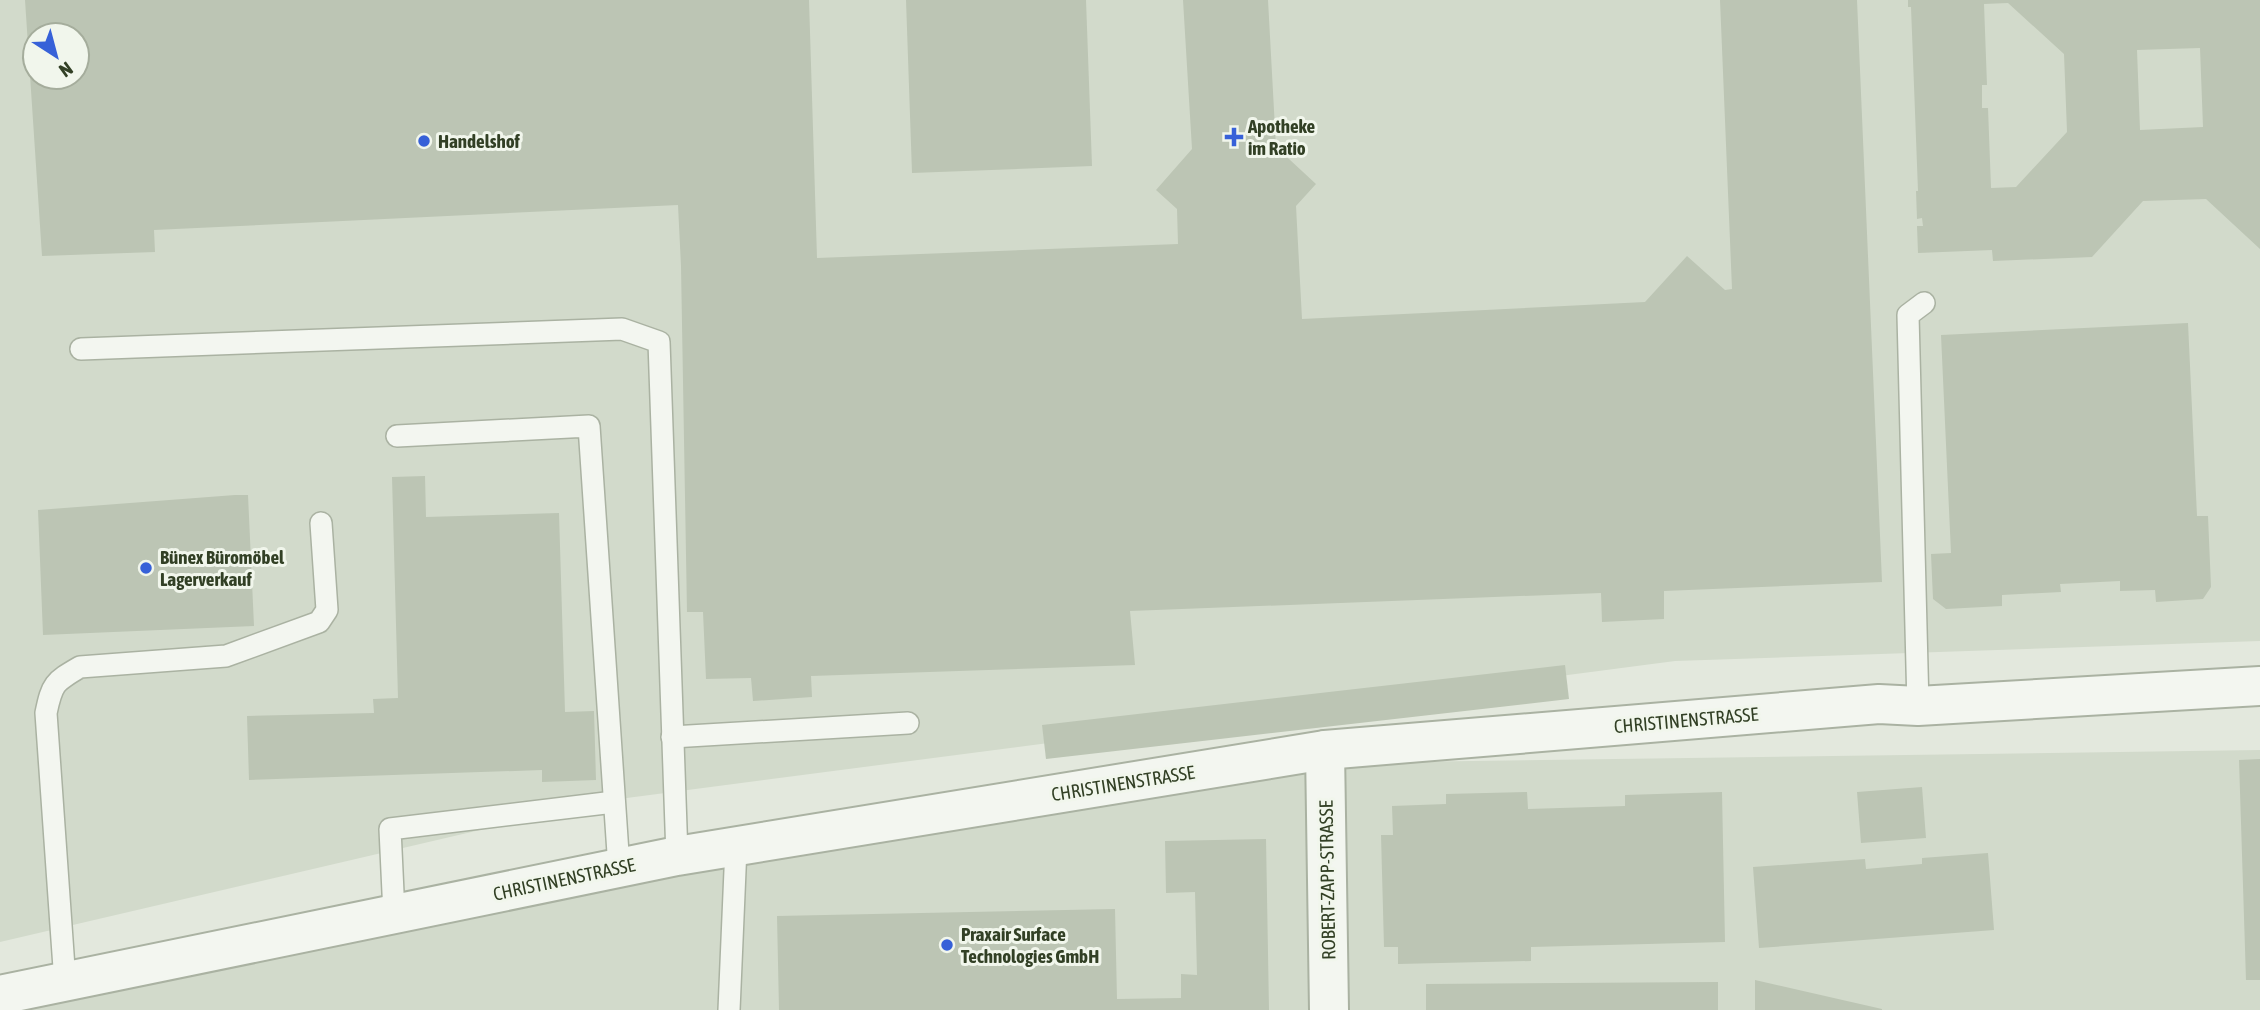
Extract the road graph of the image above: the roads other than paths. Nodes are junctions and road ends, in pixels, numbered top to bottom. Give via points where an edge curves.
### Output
1 (1924, 303) dead end
2 (81, 349) dead end
3 (397, 436) dead end
4 (321, 523) dead end
5 (2260, 686) edge
6 (1918, 706) junction
7 (908, 723) dead end
8 (673, 737) junction
9 (1325, 750) junction
10 (614, 802) junction
11 (736, 847) junction
12 (677, 856) junction
13 (619, 868) junction
14 (394, 914) junction
15 (65, 982) junction
16 (7, 999) edge
17 (729, 1010) edge
18 (1329, 1010) edge

1 - 6 lane via 1908,315
2 - 8 lane via 622,329 659,342
3 - 10 lane via 589,426
4 - 15 lane via 327,610 319,622 226,656 80,667 51,689 46,713
5 - 6 street, CHRISTINENSTRASSE
6 - 9 street, CHRISTINENSTRASSE via 1879,704
7 - 8 lane
8 - 12 lane
9 - 11 street, CHRISTINENSTRASSE
9 - 18 street, ROBERT-ZAPP-STRASSE
10 - 13 lane
10 - 14 lane via 390,829
11 - 12 street, CHRISTINENSTRASSE
11 - 17 lane
12 - 13 street, CHRISTINENSTRASSE
13 - 14 street, CHRISTINENSTRASSE
14 - 15 street, CHRISTINENSTRASSE
15 - 16 street, CHRISTINENSTRASSE

